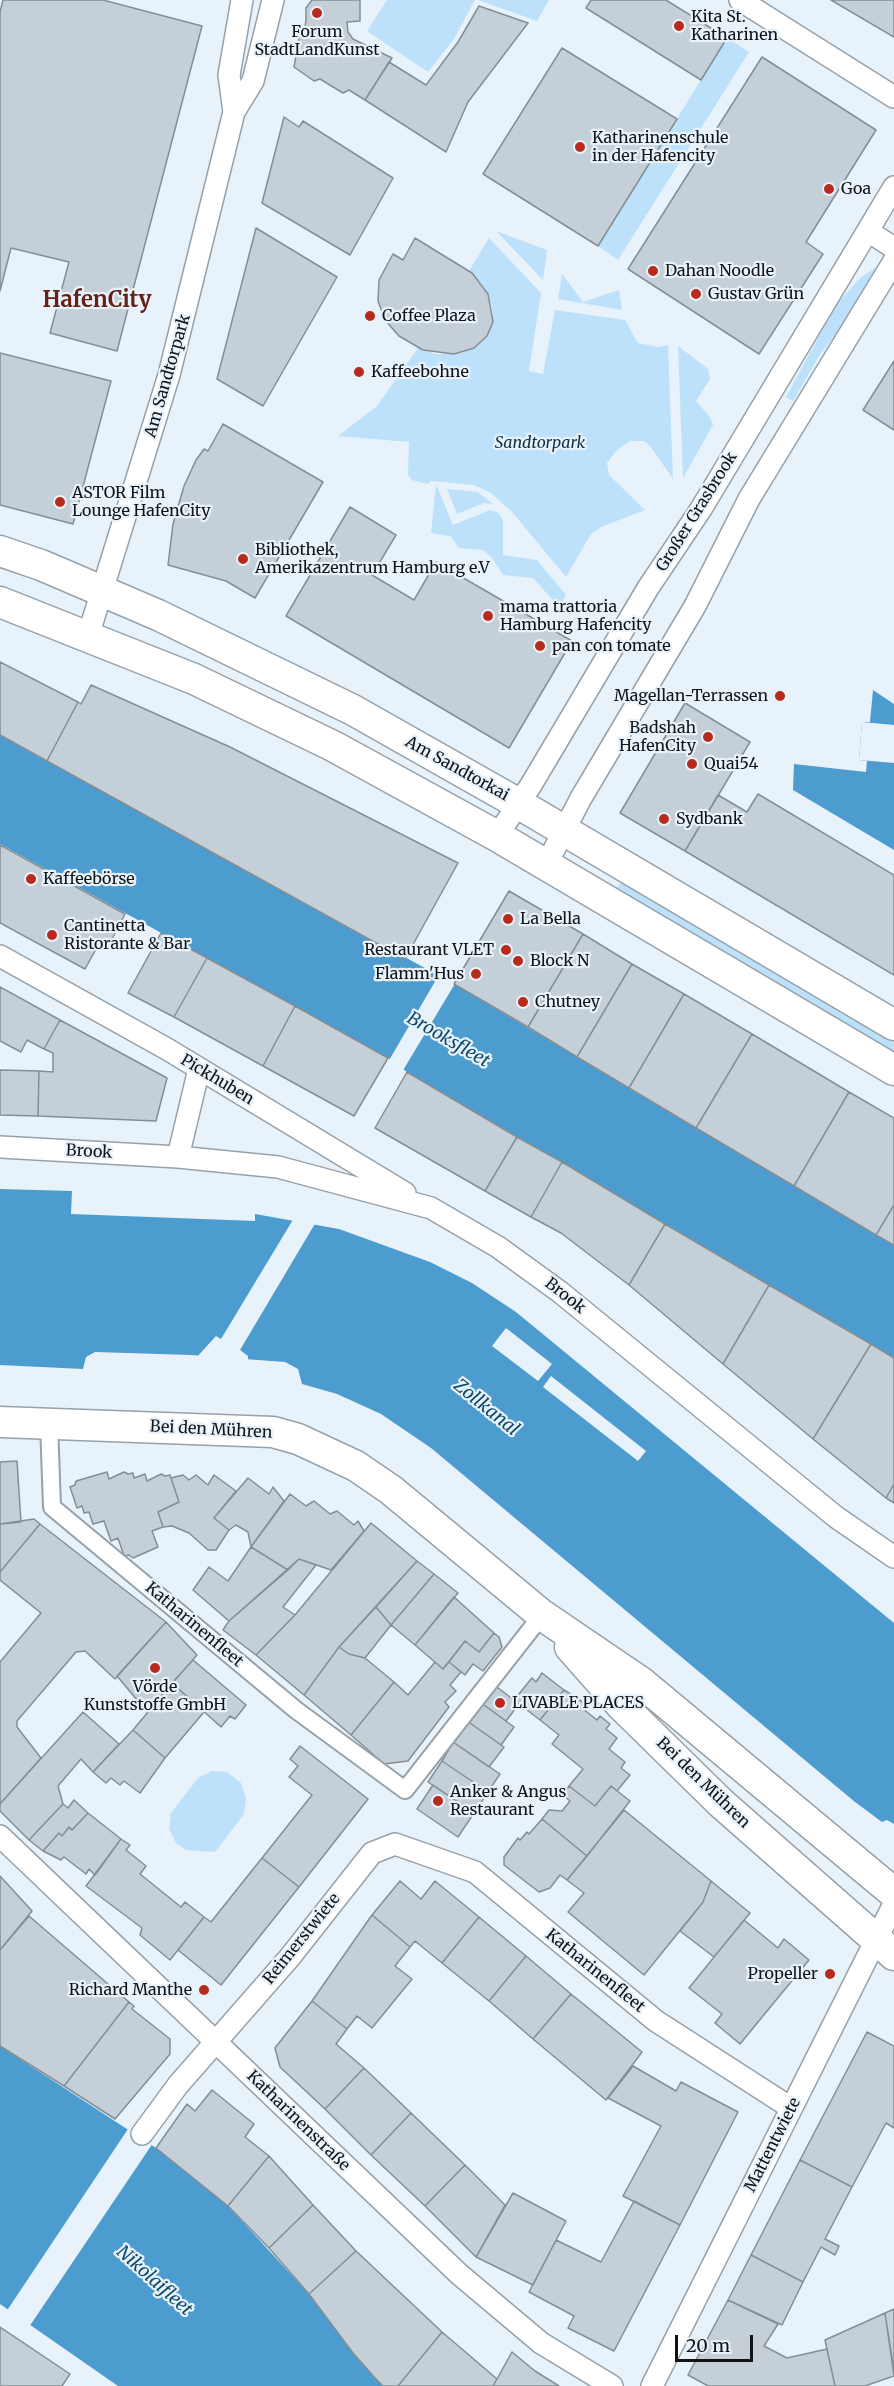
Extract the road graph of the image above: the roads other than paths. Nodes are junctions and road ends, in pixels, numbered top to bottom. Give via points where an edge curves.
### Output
1 (740, 0) edge
2 (238, 1) edge
3 (271, 6) edge
4 (894, 97) edge
5 (234, 112) junction
6 (894, 187) edge
7 (868, 231) junction
8 (894, 248) edge
9 (894, 261) edge
10 (0, 551) edge
11 (101, 590) junction
12 (0, 602) edge
13 (88, 636) junction
14 (519, 804) junction
15 (564, 830) junction
16 (497, 836) junction
17 (546, 864) junction
18 (0, 956) edge
19 (894, 1024) edge
20 (199, 1069) junction
21 (894, 1070) edge
22 (0, 1147) edge
23 (178, 1157) junction
24 (431, 1208) junction
25 (0, 1422) edge
26 (49, 1423) junction
27 (894, 1557) edge
28 (542, 1615) junction
29 (0, 1836) edge
30 (395, 1844) joint
31 (894, 1893) edge
32 (894, 1904) edge
33 (885, 1947) edge
34 (214, 2041) junction
35 (791, 2108) junction
36 (142, 2134) dead end
37 (612, 2386) edge
38 (652, 2386) edge

1 - 4 street
2 - 3 street
2 - 5 street, Am Sandtorpark via 229,75
3 - 5 street, Am Sandtorpark via 253,81
5 - 11 street, Am Sandtorpark via 169,375
6 - 7 street, Großer Grasbrook
7 - 8 street
7 - 14 street, Großer Grasbrook
9 - 15 street via 749,499 695,606
10 - 11 main road, Am Sandtorkai
11 - 13 street, Am Sandtorpark
11 - 14 main road, Am Sandtorkai via 333,700
12 - 13 main road
13 - 16 main road via 206,684 318,739
14 - 15 main road, Am Sandtorkai
14 - 16 street, Großer Grasbrook
15 - 17 street
15 - 19 main road, Am Sandtorkai
16 - 17 main road
17 - 21 main road
18 - 20 street, Pickhuben
20 - 23 street
20 - 24 street, Pickhuben
22 - 23 street, Brook
23 - 24 street, Brook via 278,1167
24 - 27 street, Brook via 498,1247 560,1292 836,1517
25 - 26 main road, Bei den Mühren
26 - 28 main road, Bei den Mühren via 249,1430 298,1439 356,1466 391,1490
26 - 28 street, Katharinenfleet via 52,1507 296,1710 405,1790
28 - 31 main road, Bei den Mühren via 642,1683
28 - 33 main road, Bei den Mühren via 622,1706 721,1803
29 - 34 street, Katharinenstraße
30 - 34 street, Reimerstwiete via 372,1853 290,1957
30 - 35 street, Katharinenfleet via 475,1872 656,2021
32 - 33 street, Mattentwiete
33 - 35 street, Mattentwiete
34 - 36 street, Reimerstwiete
34 - 37 street, Katharinenstraße via 459,2274 541,2343
35 - 38 street, Mattentwiete

